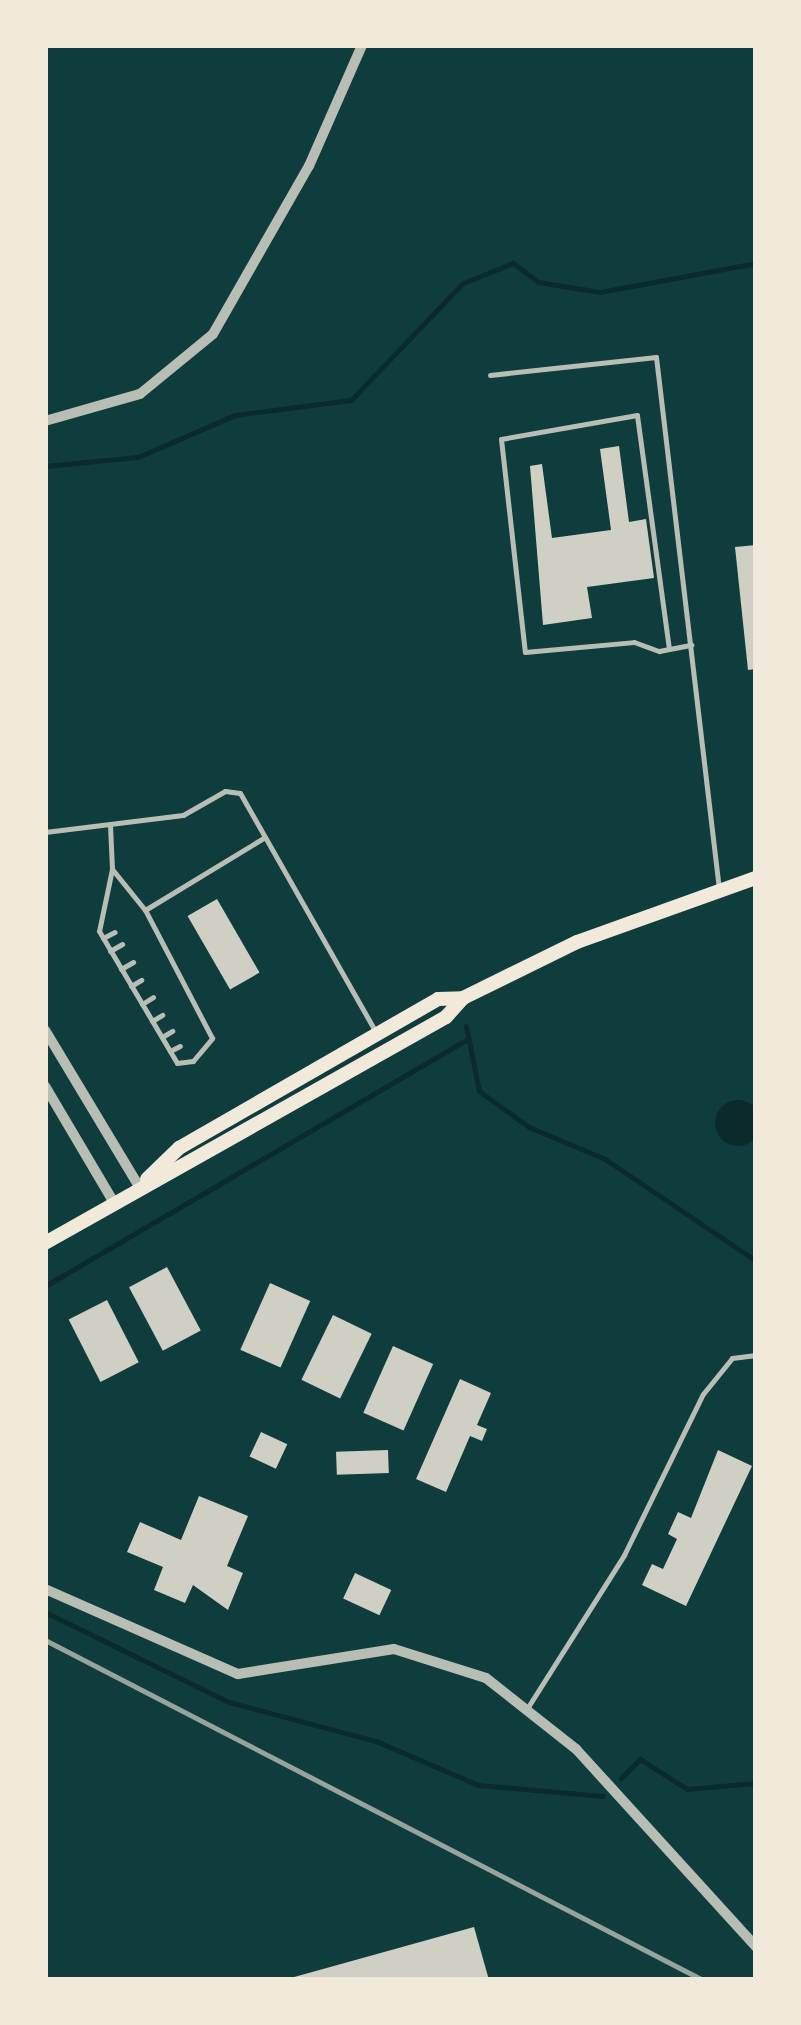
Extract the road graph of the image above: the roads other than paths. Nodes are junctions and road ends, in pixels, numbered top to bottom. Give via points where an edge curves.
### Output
1 (362, 45) edge
2 (490, 375) dead end
3 (45, 422) edge
4 (691, 645) junction
5 (669, 649) junction
6 (110, 825) junction
7 (45, 832) edge
8 (264, 836) junction
9 (112, 869) junction
10 (756, 878) edge
11 (720, 892) junction
12 (144, 914) junction
13 (133, 923) dead end
14 (150, 929) junction
15 (115, 932) dead end
16 (140, 935) dead end
17 (103, 938) junction
18 (122, 944) dead end
19 (160, 946) junction
20 (110, 951) junction
21 (150, 953) dead end
22 (133, 962) dead end
23 (170, 962) junction
24 (121, 969) junction
25 (159, 969) dead end
26 (141, 980) dead end
27 (180, 981) junction
28 (131, 986) junction
29 (170, 988) dead end
30 (153, 997) dead end
31 (190, 998) junction
32 (464, 998) junction
33 (142, 1004) junction
34 (179, 1004) dead end
35 (162, 1015) dead end
36 (201, 1016) junction
37 (152, 1022) junction
38 (190, 1022) dead end
39 (45, 1030) edge
40 (208, 1030) junction
41 (172, 1032) dead end
42 (377, 1033) junction
43 (197, 1036) dead end
44 (162, 1037) junction
45 (180, 1046) dead end
46 (170, 1052) junction
47 (45, 1086) edge
48 (143, 1182) junction
49 (113, 1201) junction
50 (45, 1243) edge
51 (756, 1354) edge
52 (45, 1589) edge
53 (528, 1707) junction
54 (756, 1947) edge

1 - 3 street via 310,166 213,334 140,394
2 - 4 lane via 656,357
4 - 5 lane
4 - 11 lane via 702,802
5 - 5 lane via 634,642 525,652 501,438 637,415
6 - 7 lane
6 - 8 lane via 183,815 225,791 240,793
6 - 9 lane
8 - 12 lane
8 - 42 lane
9 - 12 lane
9 - 17 lane via 98,908
10 - 11 main road
11 - 32 main road via 577,942
12 - 13 lane
12 - 14 lane
14 - 16 lane
14 - 19 lane
15 - 17 lane
17 - 20 lane
18 - 20 lane
19 - 21 lane
19 - 23 lane
20 - 24 lane
22 - 24 lane
23 - 25 lane
23 - 27 lane
24 - 28 lane
26 - 28 lane
27 - 29 lane
27 - 31 lane
28 - 33 lane
30 - 33 lane
31 - 34 lane
31 - 36 lane
32 - 42 main road via 438,999
32 - 48 main road via 446,1018
33 - 37 lane
35 - 37 lane
36 - 38 lane
36 - 40 lane
37 - 44 lane
39 - 48 street
40 - 43 lane
40 - 46 lane via 209,1049 193,1060 177,1062
41 - 44 lane
42 - 48 main road via 179,1148
44 - 46 lane
45 - 46 lane
47 - 49 street
48 - 49 main road
49 - 50 main road
51 - 53 lane via 732,1358 703,1394 624,1554
52 - 53 street via 217,1669 266,1675 373,1649 417,1652 486,1678
53 - 54 street

